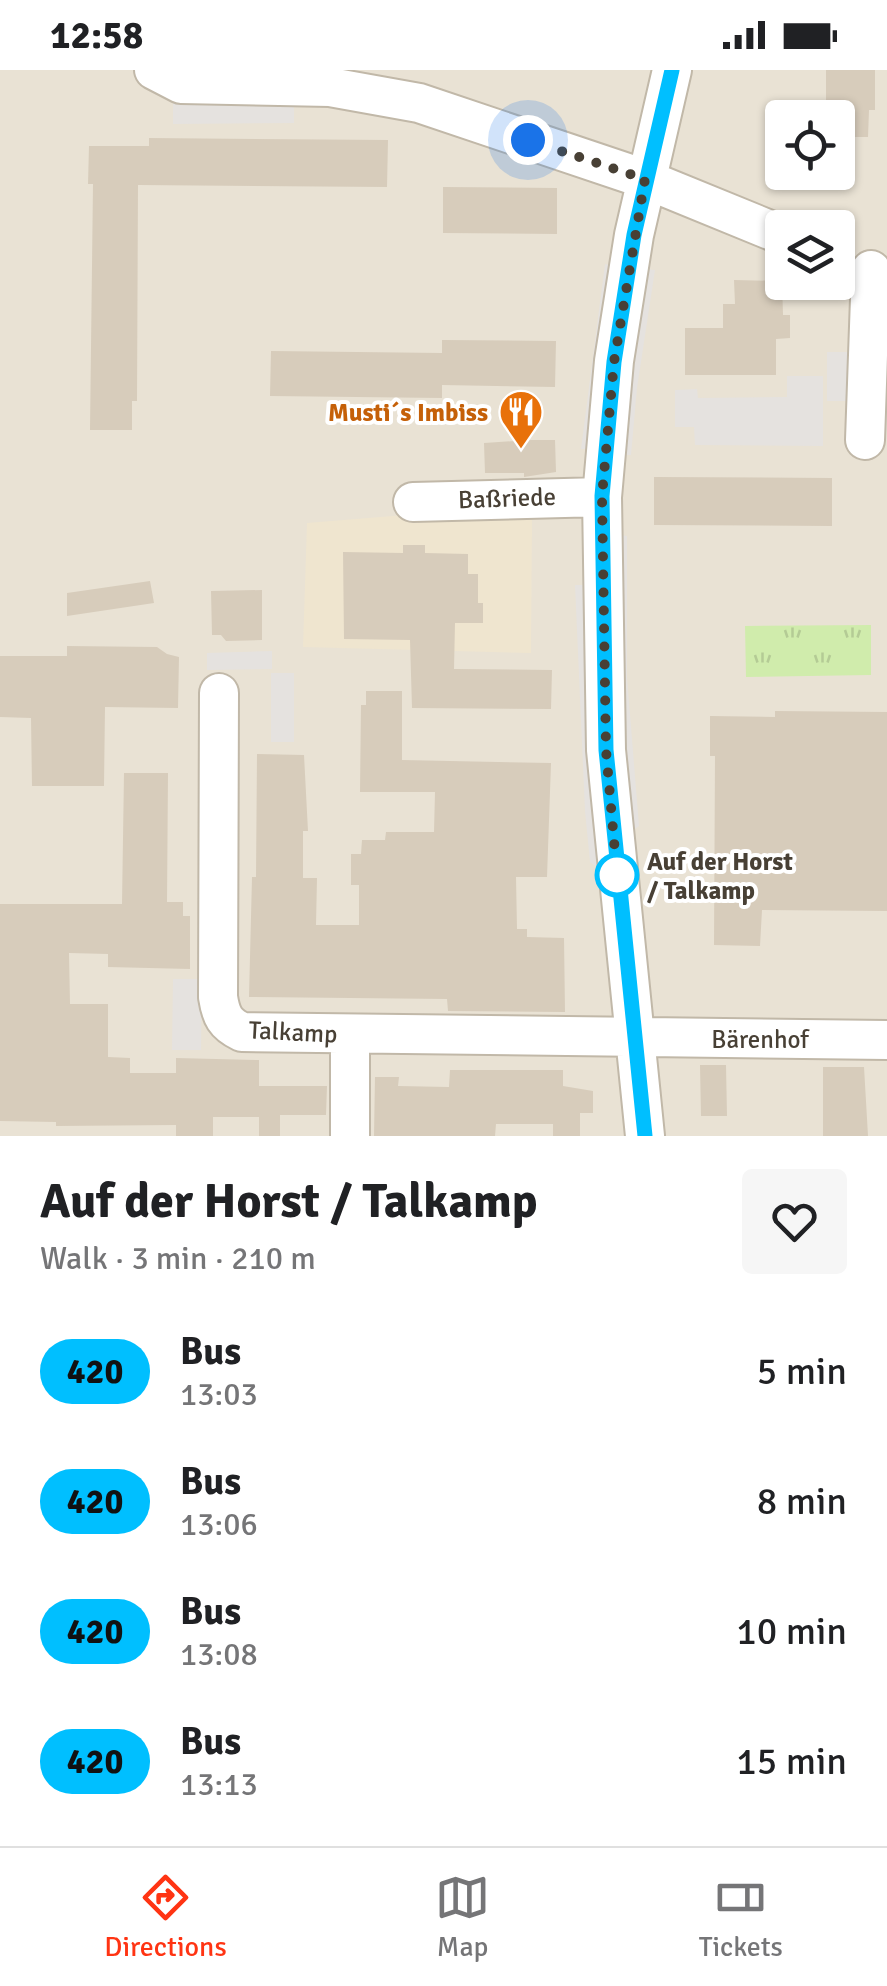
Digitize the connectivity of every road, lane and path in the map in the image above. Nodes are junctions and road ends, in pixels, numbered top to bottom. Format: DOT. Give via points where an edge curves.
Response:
graph roads {
  1 [pos="154,70"];
  2 [pos="672,70"];
  3 [pos="645,179"];
  4 [pos="765,228"];
  5 [pos="865,266"];
  6 [pos="865,440"];
  7 [pos="602,496"];
  8 [pos="413,502"];
  9 [pos="220,692"];
  10 [pos="350,1035"];
  11 [pos="634,1038"];
  12 [pos="887,1040"];
  13 [pos="350,1136"];
  14 [pos="645,1136"];
  1 -- 3 [label="street" via="181,84 330,87 418,104"];
  2 -- 3 [label="street"];
  3 -- 4 [label="street"];
  3 -- 7 [label="street" via="614,362"];
  5 -- 6 [label="street"];
  7 -- 8 [label="street, Baßriede"];
  7 -- 11 [label="street" via="606,750"];
  9 -- 10 [label="street, Talkamp" via="221,1014 242,1032"];
  10 -- 11 [label="street, Talkamp"];
  10 -- 13 [label="street"];
  11 -- 12 [label="street, Bärenhof"];
  11 -- 14 [label="street"];
}
